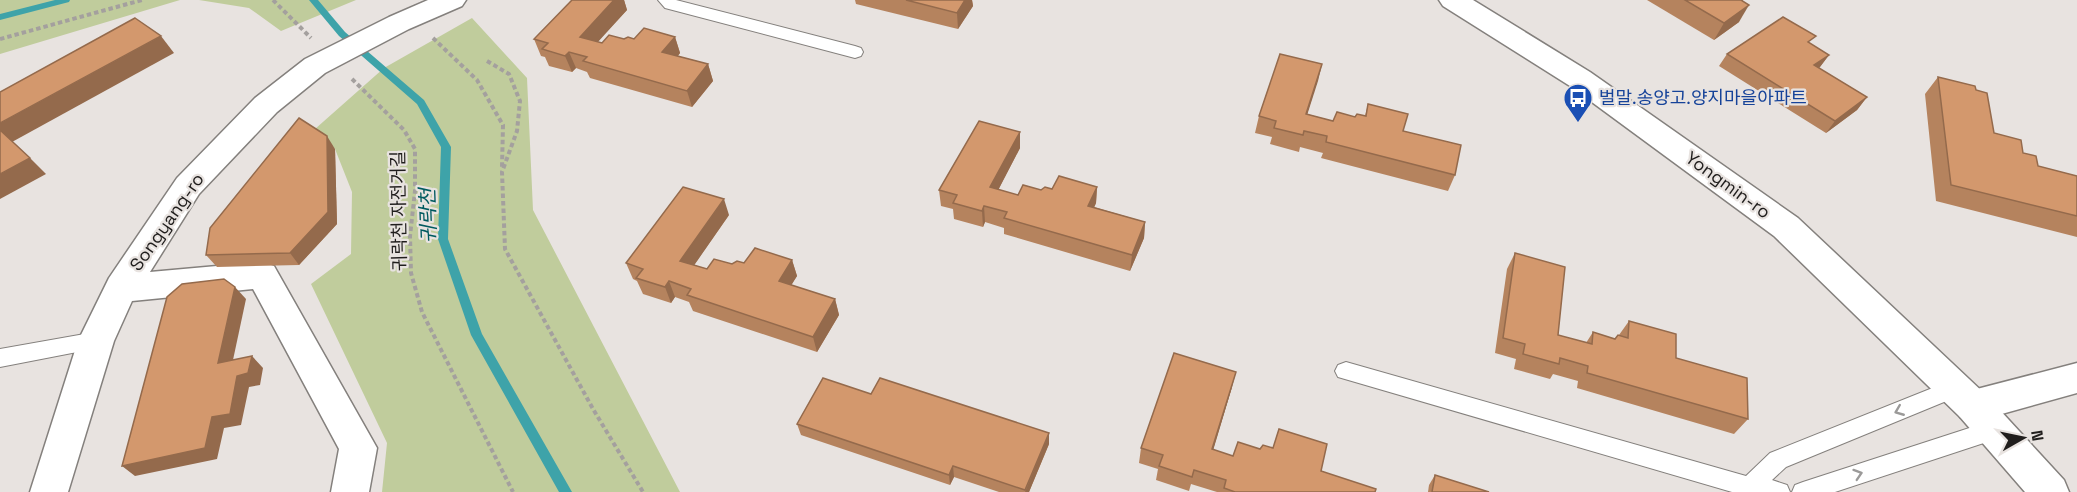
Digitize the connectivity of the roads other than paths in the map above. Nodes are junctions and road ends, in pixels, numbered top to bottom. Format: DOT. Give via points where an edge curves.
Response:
graph roads {
  1 [pos="452,0"];
  2 [pos="666,0"];
  3 [pos="1454,0"];
  4 [pos="855,52"];
  5 [pos="121,288"];
  6 [pos="96,341"];
  7 [pos="0,358"];
  8 [pos="1346,371"];
  9 [pos="2077,378"];
  10 [pos="1973,409"];
  11 [pos="1750,487"];
  12 [pos="49,492"];
  13 [pos="350,492"];
  14 [pos="1779,492"];
  15 [pos="1803,492"];
  16 [pos="2050,492"];
  1 -- 5 [label="street, Songyang-ro" via="315,66 266,105 188,186"];
  2 -- 4 [label="lane"];
  3 -- 10 [label="street, Yongmin-ro" via="1580,79 1786,227"];
  5 -- 6 [label="street, Songyang-ro"];
  5 -- 13 [label="street" via="262,275 357,448"];
  6 -- 7 [label="lane"];
  6 -- 12 [label="street, Songyang-ro"];
  8 -- 11 [label="lane"];
  9 -- 10 [label="street"];
  10 -- 11 [label="lane, one-way" via="1778,460"];
  15 -- 10 [label="lane, one-way"];
  10 -- 16 [label="street, Yongmin-ro"];
  11 -- 14 [label="lane"];
}
